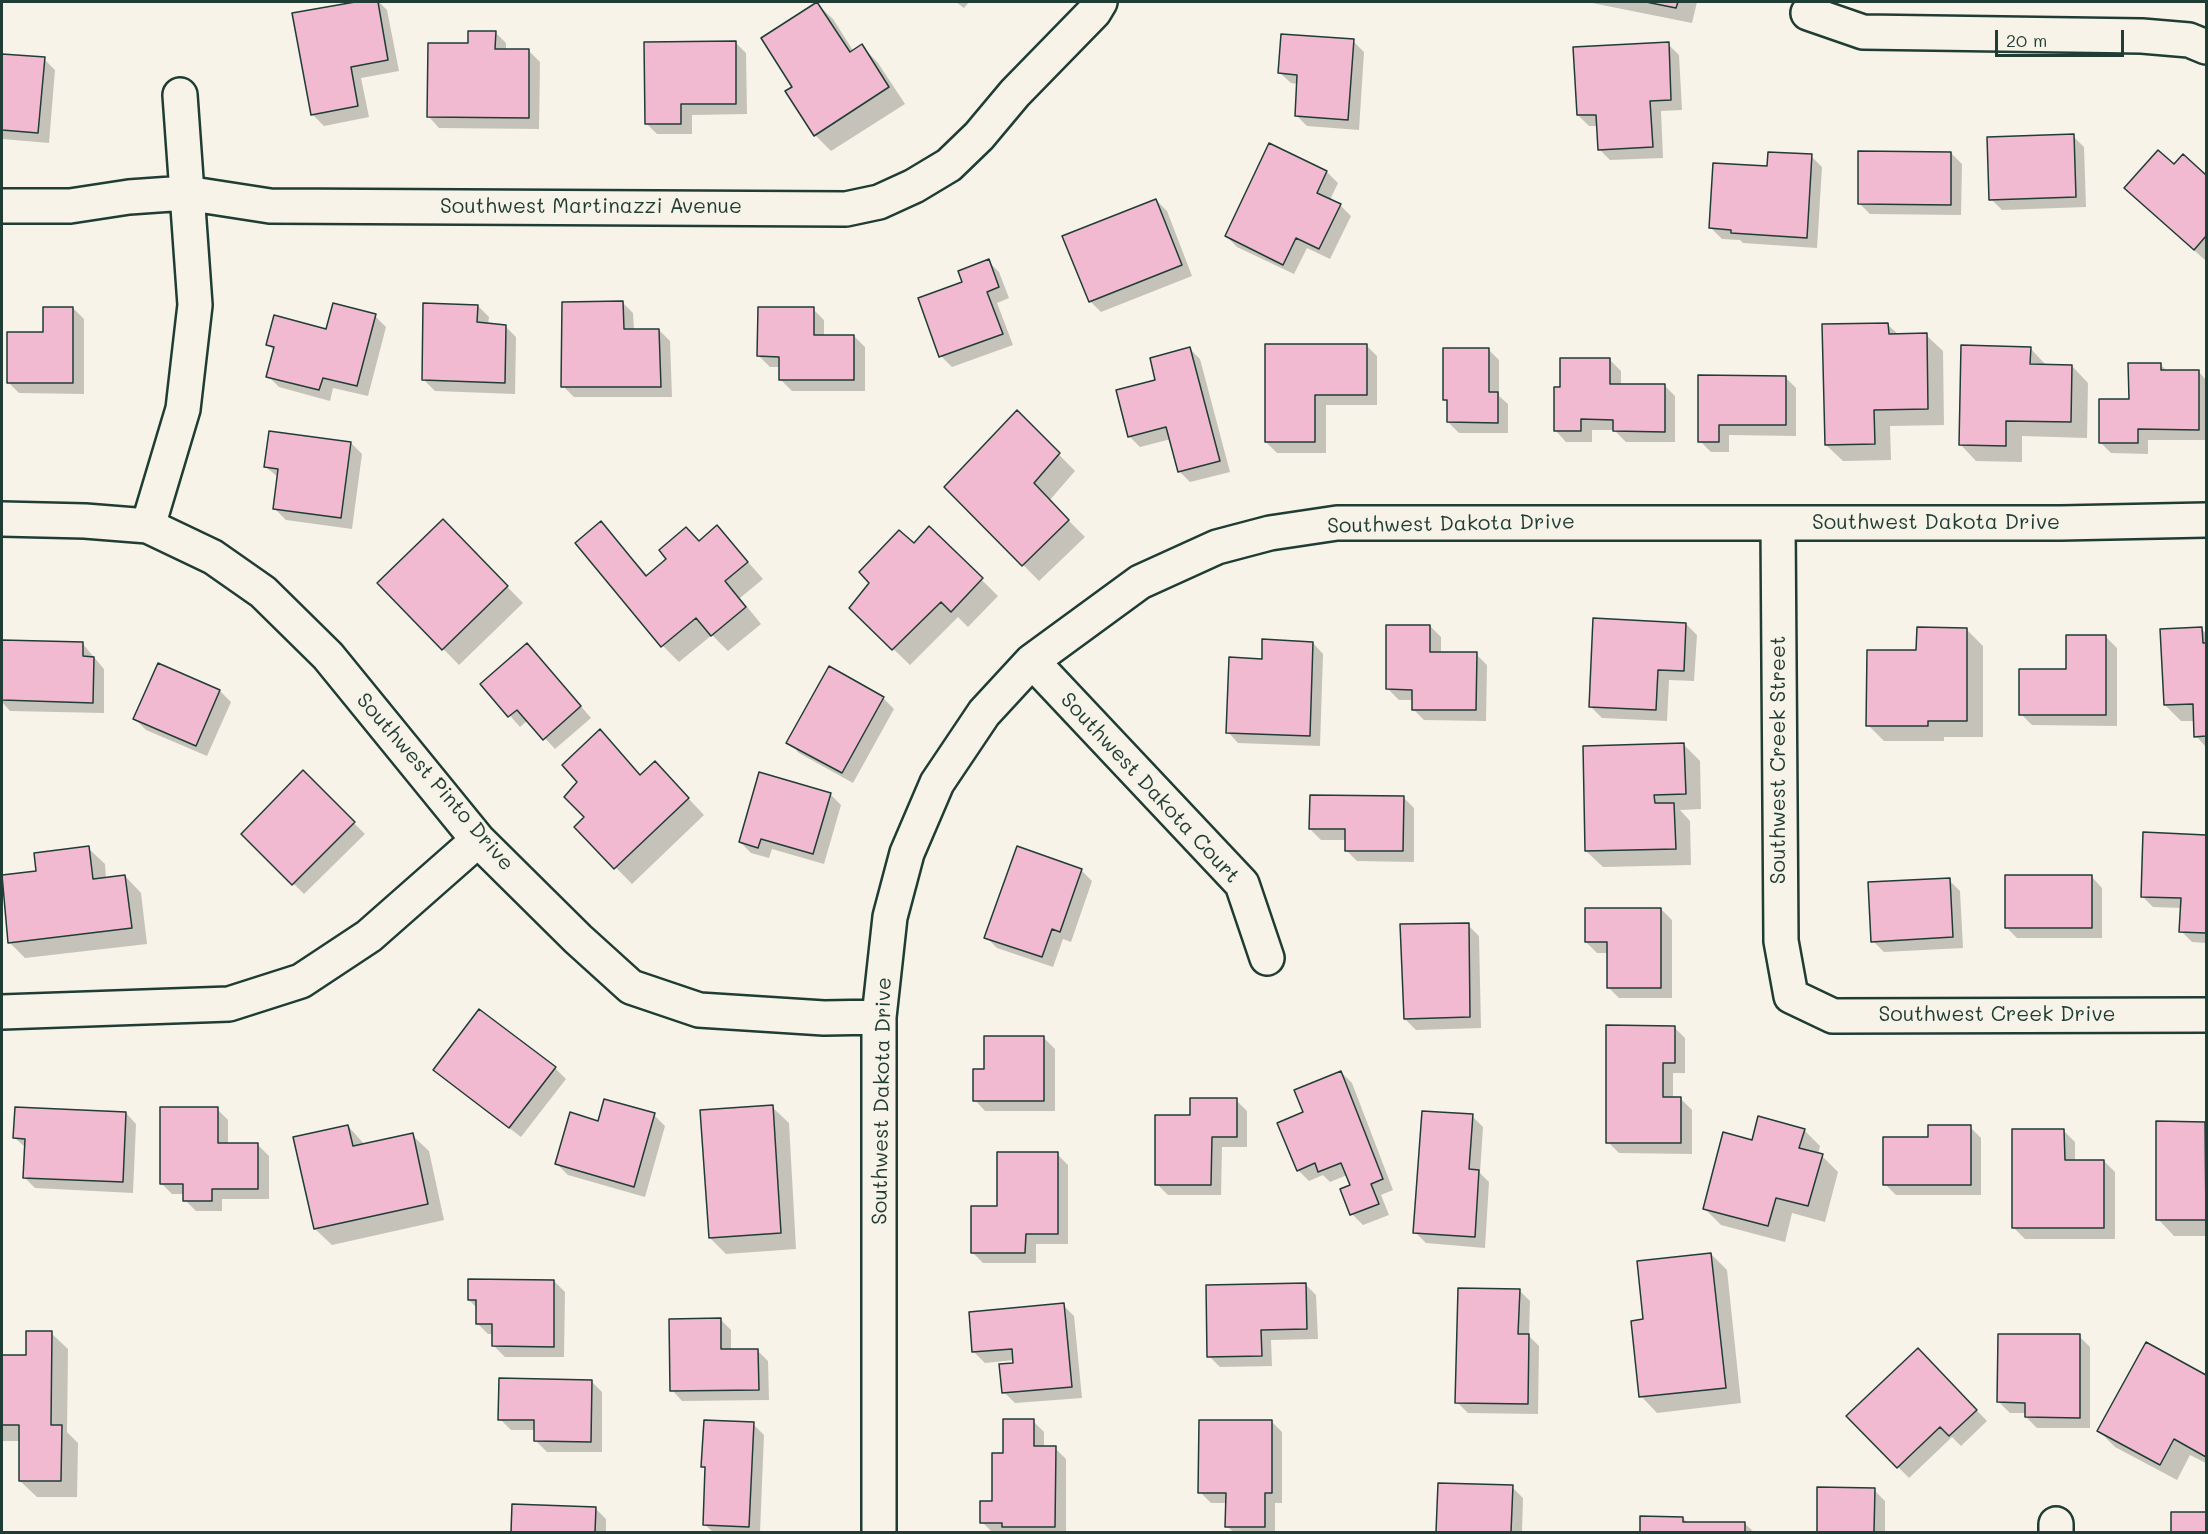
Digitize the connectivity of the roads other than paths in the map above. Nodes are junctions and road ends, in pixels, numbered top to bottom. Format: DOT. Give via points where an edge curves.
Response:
graph roads {
  1 [pos="1100,2"];
  2 [pos="1808,13"];
  3 [pos="2206,47"];
  4 [pos="180,95"];
  5 [pos="186,193"];
  6 [pos="2,206"];
  7 [pos="2,519"];
  8 [pos="2206,520"];
  9 [pos="1778,524"];
  10 [pos="148,526"];
  11 [pos="1032,661"];
  12 [pos="478,840"];
  13 [pos="1268,958"];
  14 [pos="1791,996"];
  15 [pos="2,1012"];
  16 [pos="2206,1015"];
  17 [pos="879,1017"];
  18 [pos="879,1533"];
  1 -- 5 [label="street, Southwest Martinazzi Avenue" via="980,136 949,165 879,202 846,209 270,206"];
  2 -- 3 [label="street" via="1863,32 2142,36 2189,40"];
  4 -- 5 [label="street"];
  5 -- 6 [label="street, Southwest Martinazzi Avenue" via="70,206"];
  5 -- 10 [label="street" via="195,305 183,409"];
  7 -- 10 [label="street, Southwest Pinto Drive"];
  8 -- 9 [label="street, Southwest Dakota Drive"];
  9 -- 11 [label="street, Southwest Dakota Drive" via="1338,523 1270,532 1217,547 1140,582"];
  9 -- 14 [label="street, Southwest Creek Street" via="1780,941"];
  10 -- 12 [label="street, Southwest Pinto Drive" via="213,557 263,592 328,656"];
  11 -- 13 [label="street, Southwest Dakota Court" via="1242,884"];
  11 -- 17 [label="street, Southwest Dakota Drive" via="984,713 937,783 911,843 890,917"];
  12 -- 15 [label="street" via="369,936 301,981 229,1004"];
  12 -- 17 [label="street, Southwest Pinto Drive" via="631,987 699,1010 824,1018"];
  14 -- 16 [label="street, Southwest Creek Drive" via="1833,1016"];
  17 -- 18 [label="street, Southwest Dakota Drive"];
}
